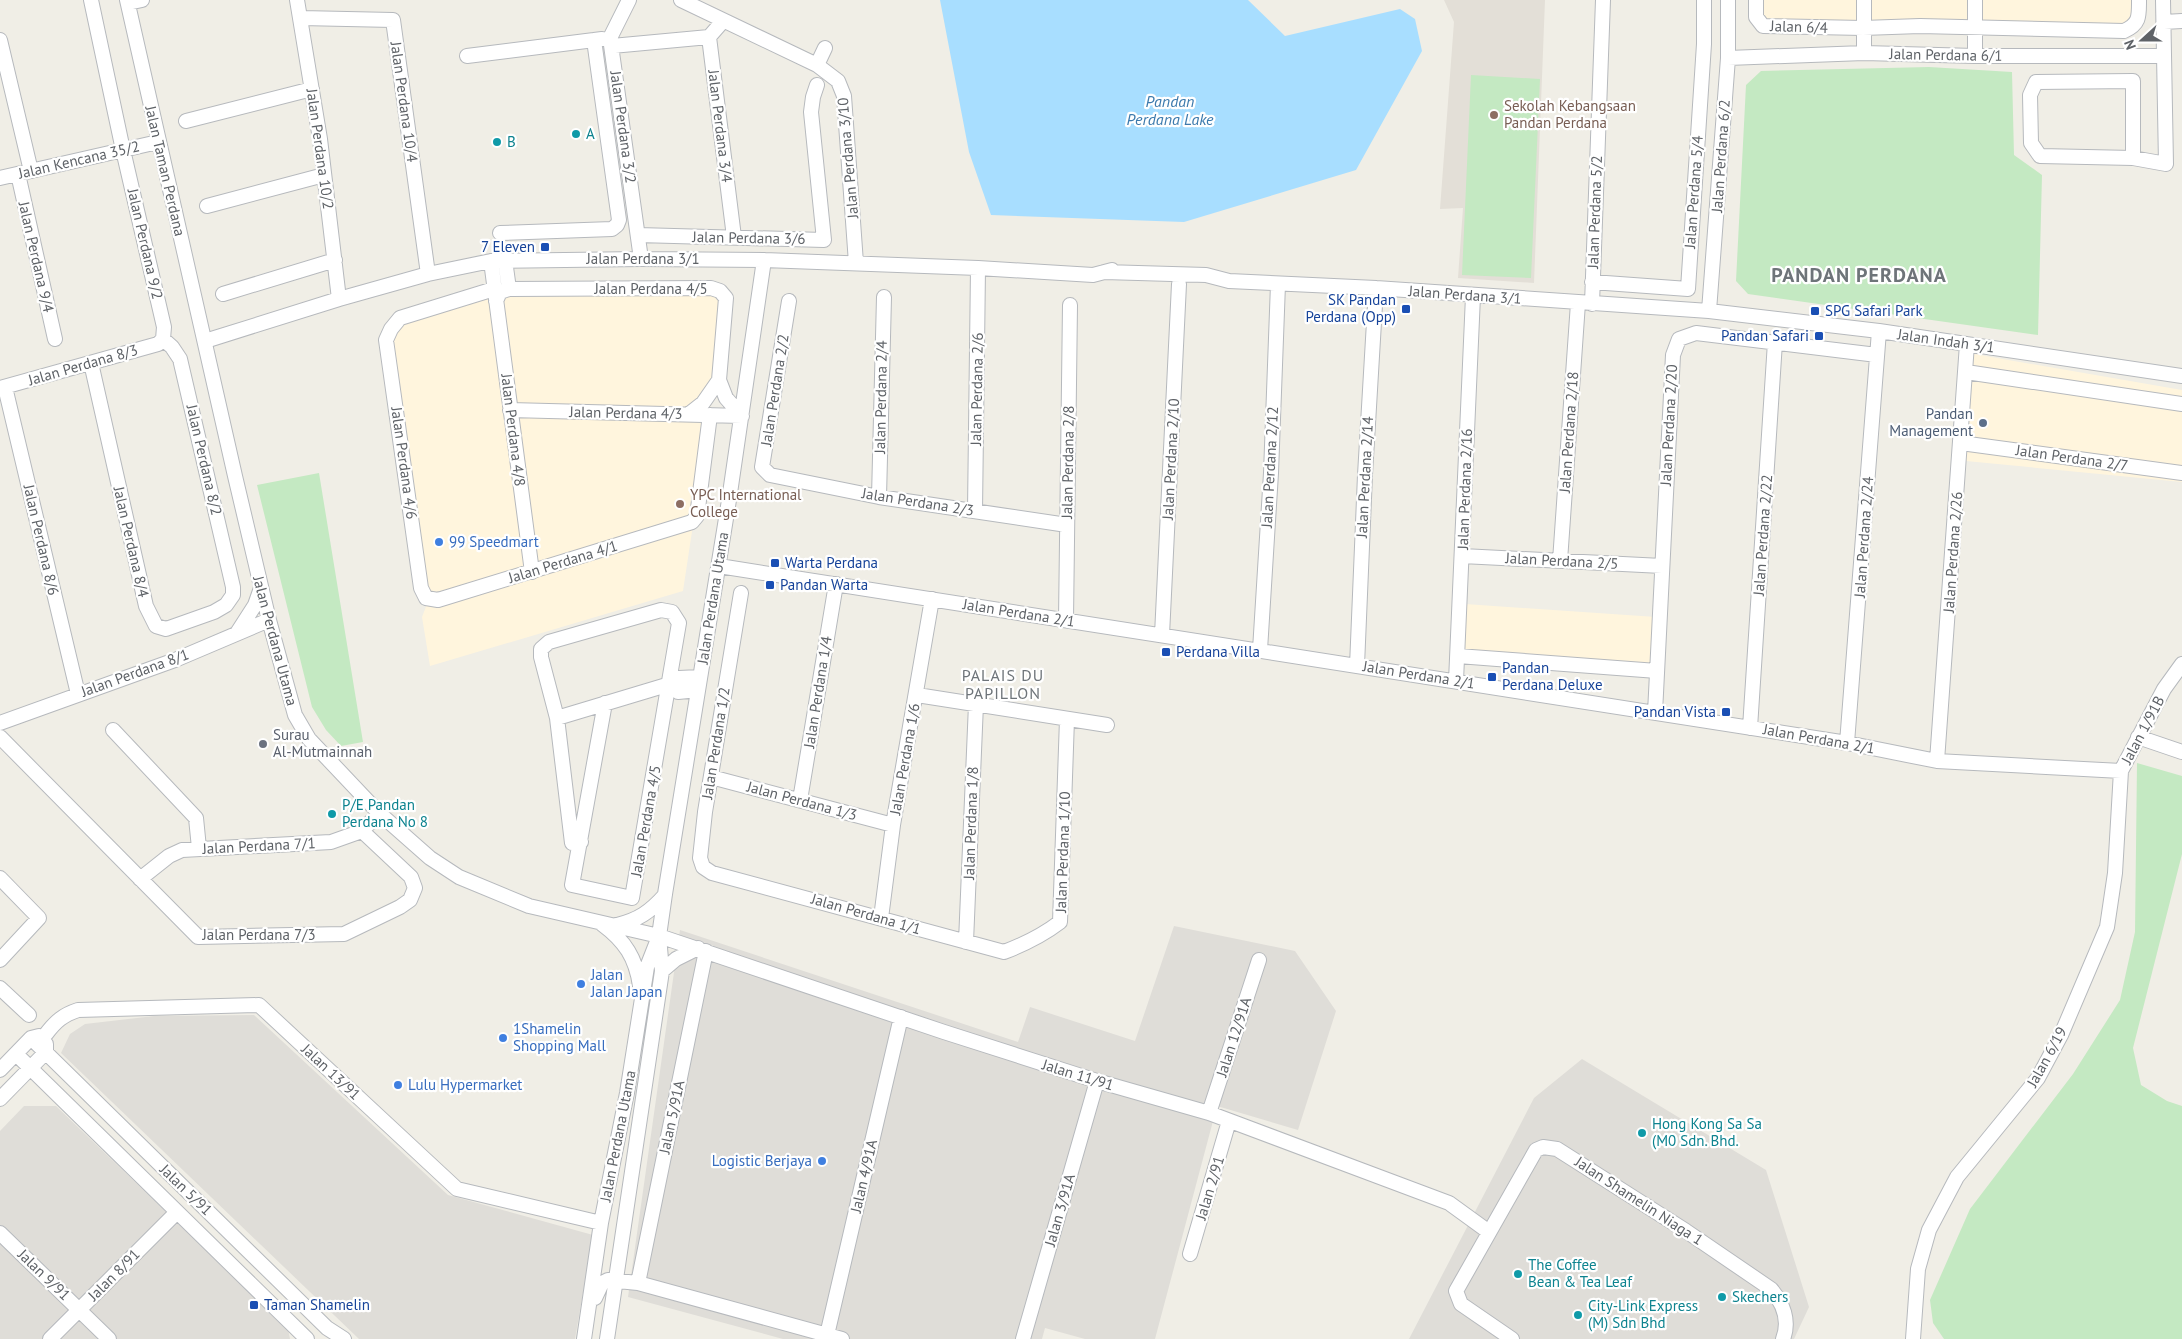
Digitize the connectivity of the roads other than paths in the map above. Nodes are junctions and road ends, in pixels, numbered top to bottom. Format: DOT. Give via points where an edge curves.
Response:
graph roads {
  1 [pos="91,0"];
  2 [pos="142,0"];
  3 [pos="298,0"];
  4 [pos="629,0"];
  5 [pos="681,0"];
  6 [pos="1603,0"];
  7 [pos="1704,0"];
  8 [pos="1728,0"];
  9 [pos="1756,0"];
  10 [pos="1864,0"];
  11 [pos="1975,0"];
  12 [pos="2139,0"];
  13 [pos="2163,0"];
  14 [pos="127,2"];
  15 [pos="301,18"];
  16 [pos="723,21"];
  17 [pos="2182,21"];
  18 [pos="2164,22"];
  19 [pos="1976,27"];
  20 [pos="1863,28"];
  21 [pos="1728,36"];
  22 [pos="709,37"];
  23 [pos="0,40"];
  24 [pos="594,40"];
  25 [pos="611,42"];
  26 [pos="825,48"];
  27 [pos="1864,53"];
  28 [pos="467,56"];
  29 [pos="1975,56"];
  30 [pos="2164,56"];
  31 [pos="1728,58"];
  32 [pos="1754,58"];
  33 [pos="817,65"];
  34 [pos="5,84"];
  35 [pos="817,85"];
  36 [pos="1726,86"];
  37 [pos="312,89"];
  38 [pos="186,120"];
  39 [pos="158,142"];
  40 [pos="123,150"];
  41 [pos="2134,158"];
  42 [pos="24,173"];
  43 [pos="324,175"];
  44 [pos="0,178"];
  45 [pos="207,206"];
  46 [pos="500,233"];
  47 [pos="638,236"];
  48 [pos="734,237"];
  49 [pos="641,258"];
  50 [pos="335,260"];
  51 [pos="505,260"];
  52 [pos="764,260"];
  53 [pos="491,261"];
  54 [pos="856,263"];
  55 [pos="978,268"];
  56 [pos="428,274"];
  57 [pos="1098,274"];
  58 [pos="1221,280"];
  59 [pos="1592,282"];
  60 [pos="1179,284"];
  61 [pos="1278,284"];
  62 [pos="1376,288"];
  63 [pos="500,293"];
  64 [pos="223,294"];
  65 [pos="1473,296"];
  66 [pos="884,297"];
  67 [pos="339,299"];
  68 [pos="788,301"];
  69 [pos="1585,303"];
  70 [pos="1070,305"];
  71 [pos="1709,311"];
  72 [pos="391,328"];
  73 [pos="1879,331"];
  74 [pos="55,339"];
  75 [pos="163,339"];
  76 [pos="205,341"];
  77 [pos="1775,342"];
  78 [pos="1967,344"];
  79 [pos="1877,355"];
  80 [pos="91,363"];
  81 [pos="1966,372"];
  82 [pos="2182,376"];
  83 [pos="718,380"];
  84 [pos="2,388"];
  85 [pos="2182,404"];
  86 [pos="510,410"];
  87 [pos="689,414"];
  88 [pos="710,415"];
  89 [pos="742,416"];
  90 [pos="1962,443"];
  91 [pos="2182,473"];
  92 [pos="770,476"];
  93 [pos="879,497"];
  94 [pos="976,511"];
  95 [pos="1067,524"];
  96 [pos="1462,556"];
  97 [pos="1560,561"];
  98 [pos="718,566"];
  99 [pos="1662,566"];
  100 [pos="532,572"];
  101 [pos="836,584"];
  102 [pos="233,587"];
  103 [pos="261,588"];
  104 [pos="741,593"];
  105 [pos="426,598"];
  106 [pos="932,599"];
  107 [pos="269,620"];
  108 [pos="1066,620"];
  109 [pos="236,634"];
  110 [pos="1162,635"];
  111 [pos="1260,650"];
  112 [pos="1458,656"];
  113 [pos="2182,664"];
  114 [pos="1357,666"];
  115 [pos="1657,671"];
  116 [pos="1456,681"];
  117 [pos="699,683"];
  118 [pos="670,684"];
  119 [pos="78,694"];
  120 [pos="917,695"];
  121 [pos="604,703"];
  122 [pos="976,704"];
  123 [pos="1655,713"];
  124 [pos="557,718"];
  125 [pos="1067,719"];
  126 [pos="0,723"];
  127 [pos="1107,725"];
  128 [pos="1750,728"];
  129 [pos="113,730"];
  130 [pos="0,737"];
  131 [pos="2138,737"];
  132 [pos="1847,743"];
  133 [pos="2182,752"];
  134 [pos="1938,761"];
  135 [pos="2121,772"];
  136 [pos="711,777"];
  137 [pos="800,800"];
  138 [pos="379,813"];
  139 [pos="893,825"];
  140 [pos="362,831"];
  141 [pos="581,842"];
  142 [pos="198,848"];
  143 [pos="727,876"];
  144 [pos="0,878"];
  145 [pos="140,879"];
  146 [pos="665,894"];
  147 [pos="881,918"];
  148 [pos="601,923"];
  149 [pos="616,925"];
  150 [pos="659,936"];
  151 [pos="966,942"];
  152 [pos="702,950"];
  153 [pos="1004,952"];
  154 [pos="0,960"];
  155 [pos="1259,960"];
  156 [pos="662,970"];
  157 [pos="1,991"];
  158 [pos="642,997"];
  159 [pos="29,1015"];
  160 [pos="901,1017"];
  161 [pos="46,1034"];
  162 [pos="31,1038"];
  163 [pos="46,1052"];
  164 [pos="16,1054"];
  165 [pos="30,1068"];
  166 [pos="0,1070"];
  167 [pos="1097,1081"];
  168 [pos="0,1100"];
  169 [pos="1208,1113"];
  170 [pos="1229,1121"];
  171 [pos="177,1212"];
  172 [pos="602,1223"];
  173 [pos="1488,1232"];
  174 [pos="0,1233"];
  175 [pos="1190,1254"];
  176 [pos="617,1280"];
  177 [pos="638,1283"];
  178 [pos="79,1310"];
  179 [pos="589,1310"];
  180 [pos="292,1324"];
  181 [pos="323,1334"];
  182 [pos="828,1335"];
  183 [pos="50,1339"];
  184 [pos="109,1339"];
  185 [pos="298,1339"];
  186 [pos="307,1339"];
  187 [pos="344,1339"];
  188 [pos="584,1339"];
  189 [pos="607,1339"];
  190 [pos="842,1339"];
  191 [pos="1022,1339"];
  192 [pos="1512,1339"];
  193 [pos="1783,1339"];
  194 [pos="1914,1339"];
  1 -- 40 [label="street, Jalan Perdana 9/2"];
  2 -- 14 [label="street"];
  3 -- 15 [label="street, Jalan Perdana 10/2"];
  4 -- 25 [label="street"];
  5 -- 16 [label="street, Jalan Perdana 3/10"];
  6 -- 59 [label="street, Jalan Perdana 5/2"];
  7 -- 59 [label="street, Jalan Perdana 5/4" via="1688,289"];
  8 -- 21 [label="street, Jalan Perdana 6/2"];
  9 -- 20 [label="street, Jalan 6/4" via="1756,17 1763,26"];
  10 -- 20 [label="street"];
  11 -- 19 [label="street"];
  12 -- 19 [label="street" via="2139,18 2133,27 2124,31"];
  13 -- 18 [label="street"];
  14 -- 39 [label="street, Jalan Taman Perdana"];
  15 -- 37 [label="street, Jalan Perdana 10/2"];
  15 -- 56 [label="street, Jalan Perdana 10/4" via="393,20"];
  16 -- 22 [label="street"];
  16 -- 33 [label="street, Jalan Perdana 3/10"];
  17 -- 18 [label="street"];
  18 -- 30 [label="street"];
  19 -- 20 [label="street"];
  19 -- 29 [label="street"];
  20 -- 27 [label="street"];
  21 -- 31 [label="street, Jalan Perdana 6/2"];
  21 -- 32 [label="street"];
  22 -- 25 [label="street"];
  22 -- 48 [label="street, Jalan Perdana 3/4"];
  23 -- 34 [label="street, Jalan Perdana 9/4"];
  24 -- 25 [label="street"];
  24 -- 28 [label="street"];
  24 -- 46 [label="street" via="619,220 617,225 612,229"];
  25 -- 47 [label="street, Jalan Perdana 3/2"];
  26 -- 33 [label="street"];
  27 -- 29 [label="street, Jalan Perdana 6/1"];
  27 -- 32 [label="street, Jalan Perdana 6/1"];
  29 -- 30 [label="street, Jalan Perdana 6/1"];
  30 -- 41 [label="street" via="2166,164"];
  31 -- 32 [label="street, Jalan Perdana 6/1"];
  31 -- 36 [label="street, Jalan Perdana 6/2"];
  32 -- 36 [label="street" via="1736,72"];
  33 -- 54 [label="street, Jalan Perdana 3/10" via="838,81 844,96"];
  34 -- 42 [label="street, Jalan Perdana 9/4"];
  35 -- 48 [label="street, Jalan Perdana 3/6" via="811,112 824,240"];
  36 -- 71 [label="street, Jalan Perdana 6/2"];
  37 -- 38 [label="street"];
  37 -- 43 [label="street, Jalan Perdana 10/2"];
  39 -- 40 [label="street, Jalan Kencana 35/2"];
  39 -- 76 [label="street, Jalan Taman Perdana"];
  40 -- 42 [label="street, Jalan Kencana 35/2"];
  40 -- 75 [label="street, Jalan Perdana 9/2" via="164,327"];
  41 -- 41 [label="street" via="2040,156 2031,143 2030,95 2036,82 2133,81"];
  42 -- 44 [label="street, Jalan Kencana 35/2"];
  42 -- 74 [label="street, Jalan Perdana 9/4"];
  43 -- 45 [label="street"];
  43 -- 50 [label="street, Jalan Perdana 10/2"];
  47 -- 48 [label="street, Jalan Perdana 3/6"];
  47 -- 49 [label="street, Jalan Perdana 3/2"];
  49 -- 51 [label="street, Jalan Perdana 3/1"];
  49 -- 52 [label="street, Jalan Perdana 3/1"];
  50 -- 64 [label="street"];
  50 -- 67 [label="street, Jalan Perdana 10/2"];
  51 -- 53 [label="street, Jalan Perdana 3/1"];
  51 -- 63 [label="street"];
  52 -- 54 [label="street, Jalan Perdana 3/1"];
  52 -- 89 [label="street, Jalan Perdana Utama"];
  53 -- 56 [label="street, Jalan Perdana 3/1"];
  53 -- 63 [label="street"];
  54 -- 55 [label="street, Jalan Perdana 3/1"];
  55 -- 57 [label="street, Jalan Perdana 3/1"];
  55 -- 94 [label="street, Jalan Perdana 2/6"];
  56 -- 67 [label="street, Jalan Perdana 3/1"];
  57 -- 58 [label="street, Jalan Perdana 3/1" via="1122,267 1195,268"];
  57 -- 60 [label="street, Jalan Perdana 3/1" via="1102,280"];
  58 -- 60 [label="street, Jalan Perdana 3/1" via="1206,284"];
  58 -- 61 [label="street, Jalan Perdana 3/1"];
  59 -- 69 [label="street, Jalan Perdana 5/2"];
  60 -- 110 [label="street, Jalan Perdana 2/10"];
  61 -- 62 [label="street, Jalan Perdana 3/1"];
  61 -- 111 [label="street, Jalan Perdana 2/12"];
  62 -- 65 [label="street, Jalan Perdana 3/1"];
  62 -- 114 [label="street, Jalan Perdana 2/14"];
  63 -- 72 [label="street, Jalan Perdana 4/5" via="400,318"];
  63 -- 83 [label="street, Jalan Perdana 4/5" via="710,288 720,291 726,298"];
  63 -- 86 [label="street, Jalan Perdana 4/8"];
  65 -- 69 [label="street, Jalan Perdana 3/1"];
  65 -- 96 [label="street, Jalan Perdana 2/16"];
  66 -- 93 [label="street, Jalan Perdana 2/4"];
  67 -- 76 [label="street, Jalan Perdana 3/1"];
  68 -- 92 [label="street, Jalan Perdana 2/2" via="762,467"];
  69 -- 71 [label="street, Jalan Perdana 3/1"];
  69 -- 97 [label="street, Jalan Perdana 2/18"];
  70 -- 95 [label="street, Jalan Perdana 2/8"];
  71 -- 73 [label="street, Jalan Indah 3/1"];
  72 -- 105 [label="street, Jalan Perdana 4/6" via="386,340 421,588"];
  73 -- 78 [label="street, Jalan Indah 3/1"];
  73 -- 79 [label="street, Jalan Perdana 2/24"];
  75 -- 80 [label="street, Jalan Perdana 8/3" via="158,344"];
  75 -- 102 [label="street, Jalan Perdana 8/2" via="180,359"];
  76 -- 103 [label="street, Jalan Perdana Utama"];
  77 -- 79 [label="street, Jalan Perdana 2/20"];
  77 -- 99 [label="street, Jalan Perdana 2/20" via="1696,333 1679,339 1673,355"];
  77 -- 128 [label="street, Jalan Perdana 2/22"];
  78 -- 81 [label="street, Jalan Perdana 2/26"];
  78 -- 82 [label="street, Jalan Indah 3/1"];
  79 -- 132 [label="street, Jalan Perdana 2/24"];
  80 -- 84 [label="street, Jalan Perdana 8/3"];
  80 -- 102 [label="street, Jalan Perdana 8/4" via="146,606 156,626 166,629 214,612 226,605 233,595"];
  81 -- 85 [label="street"];
  81 -- 90 [label="street, Jalan Perdana 2/26"];
  83 -- 87 [label="street, Jalan Perdana 4/5" via="703,403"];
  83 -- 89 [label="street" via="726,398"];
  84 -- 119 [label="street, Jalan Perdana 8/6"];
  86 -- 87 [label="street, Jalan Perdana 4/3"];
  86 -- 100 [label="street, Jalan Perdana 4/8"];
  87 -- 88 [label="street, Jalan Perdana 4/3"];
  88 -- 89 [label="street, Jalan Perdana 4/3"];
  88 -- 100 [label="street, Jalan Perdana 4/1" via="697,516 692,522"];
  89 -- 98 [label="street, Jalan Perdana Utama"];
  90 -- 91 [label="street, Jalan Perdana 2/7"];
  90 -- 134 [label="street, Jalan Perdana 2/26"];
  92 -- 93 [label="street, Jalan Perdana 2/3"];
  93 -- 94 [label="street, Jalan Perdana 2/3"];
  94 -- 95 [label="street, Jalan Perdana 2/3"];
  95 -- 108 [label="street, Jalan Perdana 2/8"];
  96 -- 97 [label="street, Jalan Perdana 2/5"];
  96 -- 112 [label="street, Jalan Perdana 2/16"];
  97 -- 99 [label="street, Jalan Perdana 2/5"];
  98 -- 101 [label="street, Jalan Perdana 2/1"];
  98 -- 117 [label="street, Jalan Perdana Utama"];
  99 -- 115 [label="street, Jalan Perdana 2/20"];
  100 -- 105 [label="street, Jalan Perdana 4/1" via="438,600"];
  101 -- 106 [label="street, Jalan Perdana 2/1"];
  101 -- 137 [label="street, Jalan Perdana 1/4"];
  103 -- 107 [label="street, Jalan Perdana Utama"];
  103 -- 109 [label="street" via="251,612"];
  104 -- 136 [label="street, Jalan Perdana 1/2"];
  106 -- 108 [label="street, Jalan Perdana 2/1"];
  106 -- 120 [label="street, Jalan Perdana 1/6"];
  107 -- 109 [label="street, Jalan Perdana 8/1"];
  107 -- 138 [label="street, Jalan Perdana Utama" via="294,713 301,727"];
  108 -- 110 [label="street, Jalan Perdana 2/1"];
  109 -- 119 [label="street, Jalan Perdana 8/1" via="175,660"];
  110 -- 111 [label="street, Jalan Perdana 2/1"];
  111 -- 114 [label="street, Jalan Perdana 2/1"];
  112 -- 115 [label="street, Jalan Perdana 2/1"];
  112 -- 116 [label="street, Jalan Perdana 2/16"];
  113 -- 131 [label="street, Jalan 1/91B" via="2164,689"];
  114 -- 116 [label="street, Jalan Perdana 2/1"];
  115 -- 123 [label="street, Jalan Perdana 2/20"];
  116 -- 123 [label="street, Jalan Perdana 2/1"];
  117 -- 118 [label="street" via="678,678"];
  117 -- 146 [label="street, Jalan Perdana Utama"];
  118 -- 121 [label="street"];
  118 -- 124 [label="street" via="679,623 672,612 661,610 549,642 541,649 541,657"];
  118 -- 141 [label="street, Jalan Perdana 4/5" via="632,898 572,885"];
  119 -- 126 [label="street, Jalan Perdana 8/1"];
  120 -- 122 [label="street"];
  120 -- 139 [label="street, Jalan Perdana 1/6"];
  121 -- 124 [label="street"];
  121 -- 141 [label="street"];
  122 -- 125 [label="street"];
  122 -- 151 [label="street, Jalan Perdana 1/8"];
  123 -- 128 [label="street, Jalan Perdana 2/1"];
  124 -- 141 [label="street" via="572,843"];
  125 -- 127 [label="street"];
  125 -- 153 [label="street, Jalan Perdana 1/10" via="1060,922 1034,940"];
  128 -- 132 [label="street, Jalan Perdana 2/1"];
  129 -- 142 [label="street" via="196,818"];
  130 -- 145 [label="street, Jalan Perdana 7/3"];
  131 -- 133 [label="street"];
  131 -- 135 [label="street, Jalan 1/91B"];
  132 -- 134 [label="street, Jalan Perdana 2/1"];
  134 -- 135 [label="street, Jalan Perdana 2/1"];
  135 -- 194 [label="street, Jalan 6/19" via="2116,873 2107,928 2061,1035 2038,1078 1957,1177 1929,1230 1918,1269"];
  136 -- 137 [label="street, Jalan Perdana 1/3"];
  136 -- 143 [label="street, Jalan Perdana 1/2" via="700,858 703,867 712,873"];
  137 -- 139 [label="street, Jalan Perdana 1/3"];
  138 -- 140 [label="street, Jalan Perdana 7/1"];
  138 -- 148 [label="street, Jalan Perdana Utama" via="430,858 459,877 529,906"];
  139 -- 147 [label="street, Jalan Perdana 1/6"];
  140 -- 142 [label="street, Jalan Perdana 7/1" via="331,842"];
  140 -- 145 [label="street, Jalan Perdana 7/3" via="411,877 415,888 410,900 400,907 344,934 198,937"];
  142 -- 145 [label="street, Jalan Perdana 7/1" via="169,856"];
  143 -- 147 [label="street, Jalan Perdana 1/1"];
  144 -- 154 [label="street" via="39,918"];
  146 -- 149 [label="street" via="642,917"];
  146 -- 150 [label="street, Jalan Perdana Utama"];
  147 -- 151 [label="street, Jalan Perdana 1/1"];
  148 -- 149 [label="street, Jalan Perdana Utama"];
  148 -- 158 [label="street" via="630,950"];
  149 -- 150 [label="street, Jalan Perdana Utama"];
  150 -- 152 [label="street, Jalan 11/91"];
  150 -- 156 [label="street, Jalan Perdana Utama"];
  150 -- 158 [label="street, Jalan Perdana Utama" via="647,967"];
  151 -- 153 [label="street, Jalan Perdana 1/1"];
  152 -- 156 [label="street" via="676,959"];
  152 -- 160 [label="street, Jalan 11/91"];
  152 -- 177 [label="street, Jalan 5/91A"];
  155 -- 169 [label="street, Jalan 12/91A"];
  156 -- 176 [label="street, Jalan Perdana Utama"];
  157 -- 159 [label="street"];
  158 -- 172 [label="street, Jalan Perdana Utama"];
  160 -- 167 [label="street, Jalan 11/91"];
  160 -- 182 [label="street, Jalan 4/91A"];
  161 -- 162 [label="street"];
  161 -- 163 [label="street"];
  161 -- 172 [label="street, Jalan 13/91" via="56,1021 78,1010 259,1005 457,1189"];
  162 -- 163 [label="street, Jalan 5/91"];
  162 -- 164 [label="street"];
  163 -- 165 [label="street"];
  163 -- 181 [label="street, Jalan 5/91"];
  164 -- 165 [label="street, Jalan 5/91"];
  164 -- 166 [label="street"];
  165 -- 168 [label="street"];
  165 -- 171 [label="street, Jalan 5/91"];
  167 -- 169 [label="street, Jalan 11/91"];
  167 -- 191 [label="street, Jalan 3/91A"];
  169 -- 170 [label="street, Jalan 11/91"];
  170 -- 173 [label="street, Jalan 11/91" via="1449,1203"];
  170 -- 175 [label="street, Jalan 2/91"];
  171 -- 178 [label="street, Jalan 8/91"];
  171 -- 180 [label="street, Jalan 5/91"];
  172 -- 179 [label="street, Jalan Perdana Utama"];
  173 -- 192 [label="street" via="1456,1291 1461,1304"];
  173 -- 193 [label="street, Jalan Shamelin Niaga 1" via="1536,1150 1557,1149 1771,1289 1780,1300 1785,1318"];
  174 -- 178 [label="street, Jalan 9/91"];
  176 -- 177 [label="street"];
  176 -- 179 [label="street" via="602,1283"];
  176 -- 189 [label="street, Jalan Perdana Utama"];
  177 -- 182 [label="street"];
  178 -- 183 [label="street, Jalan 8/91"];
  178 -- 184 [label="street, Jalan 9/91"];
  179 -- 188 [label="street, Jalan Perdana Utama"];
  180 -- 185 [label="street"];
  180 -- 186 [label="street, Jalan 5/91"];
  181 -- 187 [label="street, Jalan 5/91"];
  182 -- 190 [label="street"];
}
